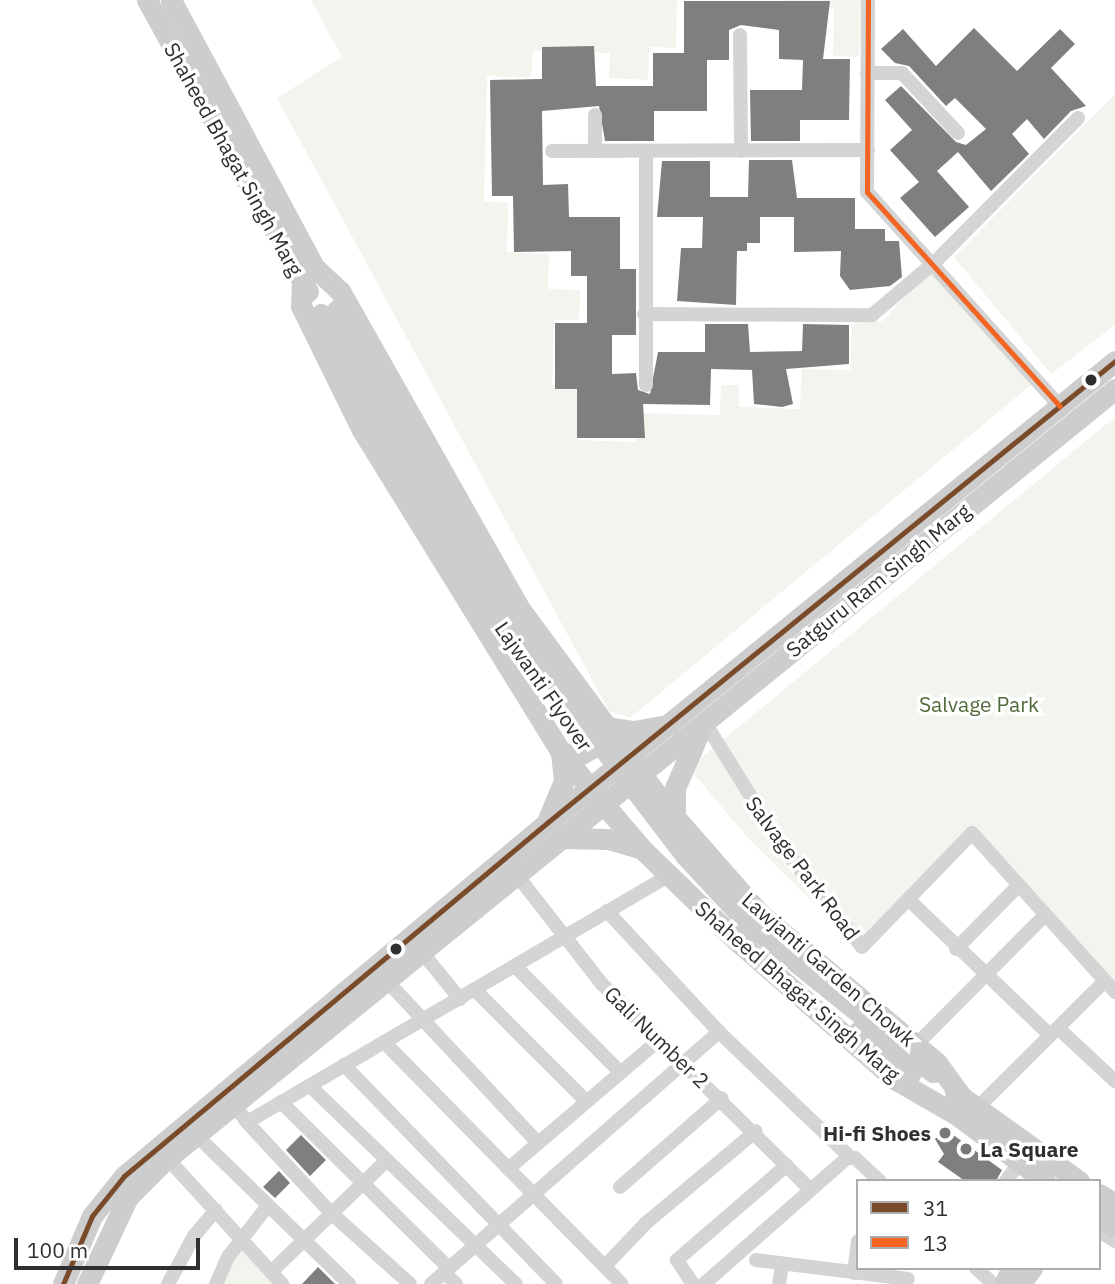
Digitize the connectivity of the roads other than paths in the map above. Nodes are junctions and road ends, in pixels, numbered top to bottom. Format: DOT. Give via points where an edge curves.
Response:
graph roads {
  1 [pos="147,0"];
  2 [pos="171,0"];
  3 [pos="867,0"];
  4 [pos="740,35"];
  5 [pos="867,72"];
  6 [pos="595,115"];
  7 [pos="1078,118"];
  8 [pos="958,133"];
  9 [pos="868,150"];
  10 [pos="552,151"];
  11 [pos="595,151"];
  12 [pos="646,151"];
  13 [pos="741,151"];
  14 [pos="935,262"];
  15 [pos="308,274"];
  16 [pos="329,312"];
  17 [pos="645,314"];
  18 [pos="1115,361"];
  19 [pos="646,385"];
  20 [pos="1115,389"];
  21 [pos="1060,406"];
  22 [pos="704,721"];
  23 [pos="669,725"];
  24 [pos="608,727"];
  25 [pos="560,751"];
  26 [pos="635,764"];
  27 [pos="596,796"];
  28 [pos="675,818"];
  29 [pos="554,830"];
  30 [pos="642,849"];
  31 [pos="516,874"];
  32 [pos="670,875"];
  33 [pos="1018,886"];
  34 [pos="908,899"];
  35 [pos="607,911"];
  36 [pos="759,913"];
  37 [pos="1044,916"];
  38 [pos="565,938"];
  39 [pos="736,940"];
  40 [pos="956,949"];
  41 [pos="421,951"];
  42 [pos="516,967"];
  43 [pos="984,978"];
  44 [pos="386,980"];
  45 [pos="1109,988"];
  46 [pos="475,990"];
  47 [pos="460,999"];
  48 [pos="420,1023"];
  49 [pos="719,1032"];
  50 [pos="1054,1032"];
  51 [pos="659,1040"];
  52 [pos="384,1042"];
  53 [pos="916,1045"];
  54 [pos="344,1065"];
  55 [pos="685,1066"];
  56 [pos="620,1072"];
  57 [pos="1115,1081"];
  58 [pos="310,1086"];
  59 [pos="722,1098"];
  60 [pos="585,1100"];
  61 [pos="281,1102"];
  62 [pos="966,1107"];
  63 [pos="238,1113"];
  64 [pos="756,1131"];
  65 [pos="196,1135"];
  66 [pos="537,1142"];
  67 [pos="850,1157"];
  68 [pos="167,1158"];
  69 [pos="386,1161"];
  70 [pos="1020,1162"];
  71 [pos="787,1165"];
  72 [pos="508,1169"];
  73 [pos="878,1179"];
  74 [pos="1007,1179"];
  75 [pos="1042,1179"];
  76 [pos="1076,1179"];
  77 [pos="363,1183"];
  78 [pos="620,1187"];
  79 [pos="810,1189"];
  80 [pos="530,1195"];
  81 [pos="266,1208"];
  82 [pos="216,1210"];
  83 [pos="331,1213"];
  84 [pos="498,1223"];
  85 [pos="243,1238"];
  86 [pos="302,1241"];
  87 [pos="476,1243"];
  88 [pos="856,1256"];
  89 [pos="756,1260"];
  90 [pos="782,1264"];
  91 [pos="605,1266"];
  92 [pos="446,1270"];
  93 [pos="978,1270"];
  94 [pos="271,1272"];
  95 [pos="854,1272"];
  96 [pos="908,1279"];
  97 [pos="874,1280"];
  98 [pos="64,1284"];
  99 [pos="87,1284"];
  100 [pos="169,1284"];
  101 [pos="216,1284"];
  102 [pos="282,1284"];
  103 [pos="349,1284"];
  104 [pos="410,1284"];
  105 [pos="431,1284"];
  106 [pos="456,1284"];
  107 [pos="516,1284"];
  108 [pos="555,1284"];
  109 [pos="622,1284"];
  110 [pos="693,1284"];
  111 [pos="704,1284"];
  112 [pos="779,1284"];
  113 [pos="993,1284"];
  1 -- 15 [label="main road, Shaheed Bhagat Singh Marg"];
  2 -- 15 [label="main road, Shaheed Bhagat Singh Marg"];
  3 -- 5 [label="street"];
  4 -- 13 [label="street"];
  5 -- 8 [label="street" via="902,73"];
  5 -- 9 [label="street"];
  6 -- 11 [label="street"];
  7 -- 14 [label="street"];
  9 -- 13 [label="street"];
  9 -- 14 [label="street" via="867,192"];
  10 -- 11 [label="street"];
  11 -- 12 [label="street"];
  12 -- 13 [label="street"];
  12 -- 17 [label="street"];
  14 -- 17 [label="street" via="889,304 861,317"];
  14 -- 21 [label="street"];
  15 -- 16 [label="main road, Lajwanti Flyover"];
  15 -- 24 [label="main road, Shaheed Bhagat Singh Marg" via="340,292 520,609"];
  15 -- 25 [label="main road, Shaheed Bhagat Singh Marg" via="301,306 362,430"];
  16 -- 62 [label="main road, Lajwanti Flyover, bridge" via="447,516 575,712 686,856 750,925 933,1072"];
  16 -- 62 [label="main road, Lajwanti Flyover, bridge" via="429,520 562,716 671,859 742,933 911,1074"];
  17 -- 19 [label="street"];
  18 -- 21 [label="main road, Satguru Ram Singh Marg"];
  20 -- 22 [label="main road, Satguru Ram Singh Marg"];
  21 -- 23 [label="main road, Satguru Ram Singh Marg"];
  22 -- 26 [label="main road, Satguru Ram Singh Marg"];
  22 -- 28 [label="main road" via="675,788"];
  22 -- 34 [label="street, Salvage Park Road" via="781,845 862,947"];
  23 -- 24 [label="main road" via="634,731"];
  23 -- 26 [label="main road, Satguru Ram Singh Marg"];
  24 -- 25 [label="main road" via="607,740 576,757"];
  24 -- 26 [label="main road, Shaheed Bhagat Singh Marg"];
  25 -- 27 [label="main road, Shaheed Bhagat Singh Marg"];
  25 -- 29 [label="main road" via="564,781"];
  26 -- 27 [label="main road"];
  26 -- 28 [label="main road, Lawjanti Garden Chowk"];
  27 -- 29 [label="main road"];
  27 -- 30 [label="main road, Shaheed Bhagat Singh Marg"];
  28 -- 36 [label="main road, Lawjanti Garden Chowk"];
  29 -- 30 [label="main road"];
  29 -- 31 [label="main road"];
  29 -- 98 [label="main road" via="124,1176 92,1216"];
  30 -- 32 [label="main road, Shaheed Bhagat Singh Marg"];
  31 -- 38 [label="street, Gali Number 2"];
  31 -- 41 [label="main road"];
  32 -- 35 [label="street"];
  32 -- 39 [label="main road, Shaheed Bhagat Singh Marg"];
  33 -- 34 [label="street, Salvage Park Road" via="972,833"];
  33 -- 37 [label="street, Salvage Park Road"];
  33 -- 40 [label="street"];
  34 -- 40 [label="street"];
  35 -- 38 [label="street"];
  35 -- 49 [label="street"];
  36 -- 39 [label="main road" via="746,914 733,927"];
  36 -- 53 [label="main road, Lawjanti Garden Chowk"];
  37 -- 43 [label="street"];
  37 -- 45 [label="street, Salvage Park Road"];
  38 -- 42 [label="street"];
  38 -- 51 [label="street, Gali Number 2"];
  39 -- 62 [label="main road, Shaheed Bhagat Singh Marg" via="896,1080"];
  40 -- 43 [label="street"];
  41 -- 44 [label="main road"];
  41 -- 47 [label="street"];
  42 -- 46 [label="street"];
  42 -- 56 [label="street"];
  43 -- 50 [label="street"];
  43 -- 53 [label="street"];
  44 -- 48 [label="street"];
  44 -- 63 [label="main road"];
  45 -- 50 [label="street"];
  46 -- 47 [label="street"];
  46 -- 60 [label="street"];
  47 -- 48 [label="street"];
  48 -- 52 [label="street"];
  48 -- 66 [label="street"];
  49 -- 55 [label="street"];
  49 -- 67 [label="street"];
  50 -- 57 [label="street"];
  50 -- 62 [label="street"];
  51 -- 55 [label="street, Gali Number 2"];
  51 -- 56 [label="street"];
  52 -- 54 [label="street"];
  52 -- 72 [label="street"];
  53 -- 62 [label="main road, Lawjanti Garden Chowk" via="937,1063"];
  54 -- 58 [label="street"];
  54 -- 84 [label="street"];
  55 -- 59 [label="street, Gali Number 2"];
  55 -- 80 [label="street"];
  56 -- 60 [label="street"];
  58 -- 61 [label="street"];
  58 -- 69 [label="street"];
  59 -- 64 [label="street, Gali Number 2"];
  59 -- 78 [label="street"];
  60 -- 66 [label="street"];
  61 -- 63 [label="street"];
  61 -- 77 [label="street"];
  62 -- 70 [label="main road, Shaheed Bhagat Singh Marg"];
  62 -- 76 [label="main road, Shaheed Bhagat Singh Marg"];
  63 -- 65 [label="main road"];
  63 -- 83 [label="street"];
  64 -- 71 [label="street, Gali Number 2"];
  64 -- 91 [label="street" via="646,1223"];
  65 -- 68 [label="main road"];
  65 -- 81 [label="street"];
  66 -- 72 [label="street"];
  67 -- 73 [label="street"];
  67 -- 79 [label="street"];
  68 -- 82 [label="street"];
  68 -- 99 [label="main road" via="128,1197"];
  69 -- 77 [label="street"];
  69 -- 87 [label="street"];
  70 -- 74 [label="street"];
  70 -- 75 [label="main road, Shaheed Bhagat Singh Marg"];
  71 -- 79 [label="street, Gali Number 2"];
  71 -- 110 [label="street" via="677,1260 675,1265"];
  72 -- 80 [label="street"];
  77 -- 83 [label="street"];
  77 -- 92 [label="street"];
  79 -- 111 [label="street"];
  80 -- 84 [label="street"];
  80 -- 91 [label="street"];
  81 -- 85 [label="street"];
  81 -- 86 [label="street"];
  82 -- 85 [label="street"];
  82 -- 100 [label="street" via="194,1236"];
  83 -- 86 [label="street"];
  83 -- 104 [label="street"];
  84 -- 87 [label="street"];
  84 -- 108 [label="street"];
  85 -- 94 [label="street"];
  85 -- 101 [label="street"];
  86 -- 94 [label="street"];
  86 -- 103 [label="street"];
  87 -- 92 [label="street"];
  87 -- 107 [label="street"];
  88 -- 95 [label="street"];
  89 -- 90 [label="street"];
  90 -- 95 [label="street"];
  90 -- 112 [label="street"];
  91 -- 109 [label="street"];
  92 -- 105 [label="street"];
  92 -- 106 [label="street"];
  93 -- 113 [label="street"];
  94 -- 102 [label="street"];
  95 -- 97 [label="street"];
  96 -- 97 [label="street"];
}
